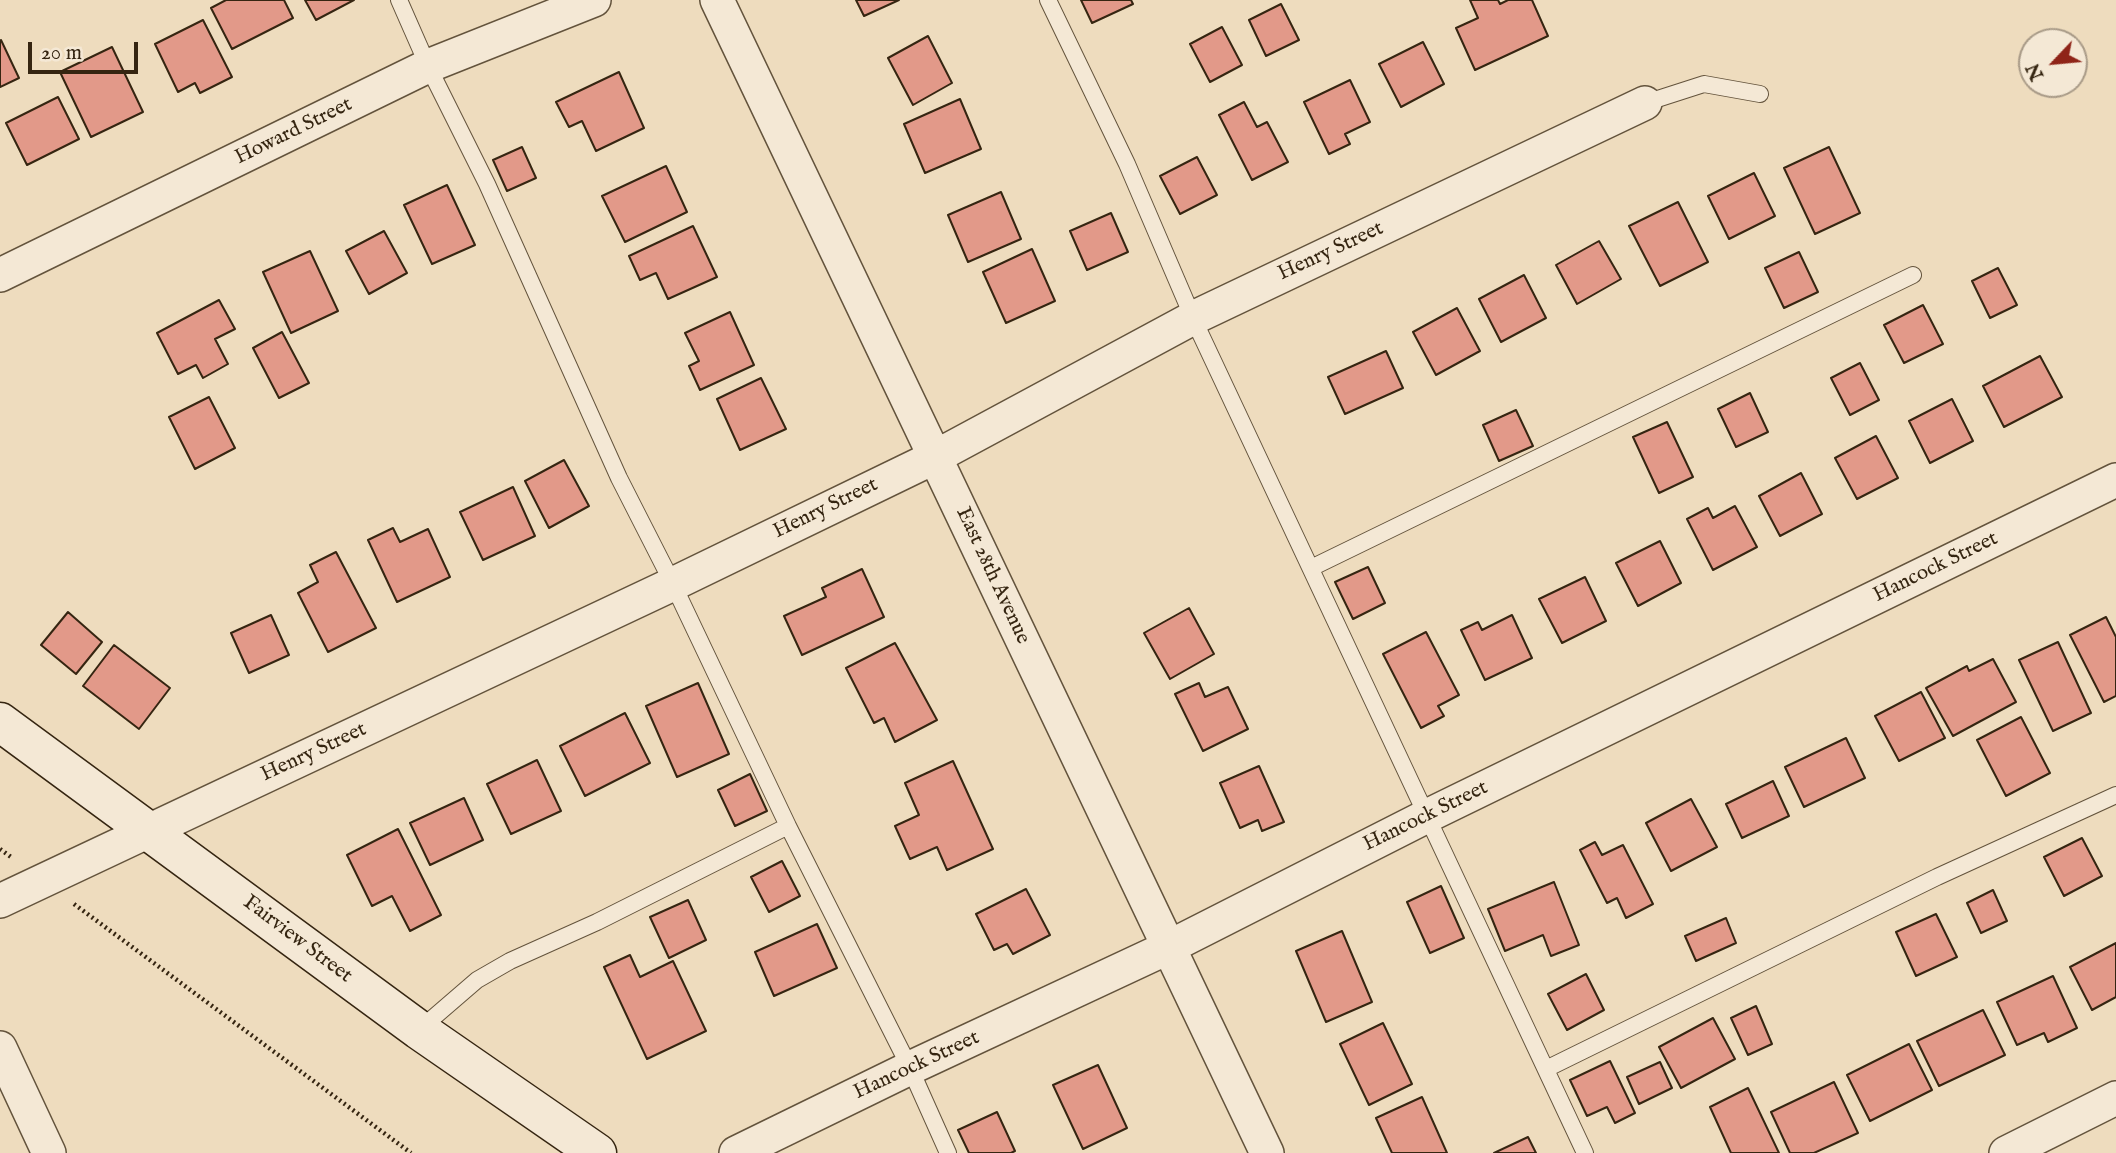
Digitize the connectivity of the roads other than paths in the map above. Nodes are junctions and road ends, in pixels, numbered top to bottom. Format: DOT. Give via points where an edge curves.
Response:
graph roads {
  1 [pos="399,0"];
  2 [pos="594,0"];
  3 [pos="717,0"];
  4 [pos="1048,0"];
  5 [pos="428,66"];
  6 [pos="1760,94"];
  7 [pos="1644,103"];
  8 [pos="0,275"];
  9 [pos="1913,275"];
  10 [pos="1193,318"];
  11 [pos="935,457"];
  12 [pos="2116,480"];
  13 [pos="1311,568"];
  14 [pos="673,583"];
  15 [pos="0,722"];
  16 [pos="2116,795"];
  17 [pos="1427,816"];
  18 [pos="788,826"];
  19 [pos="150,831"];
  20 [pos="0,901"];
  21 [pos="1167,948"];
  22 [pos="419,1030"];
  23 [pos="0,1048"];
  24 [pos="910,1068"];
  25 [pos="1546,1069"];
  26 [pos="2116,1098"];
  27 [pos="49,1153"];
  28 [pos="597,1153"];
  29 [pos="736,1153"];
  30 [pos="948,1153"];
  31 [pos="1266,1153"];
  32 [pos="1585,1153"];
  33 [pos="2007,1153"];
  1 -- 5 [label="lane"];
  2 -- 5 [label="street, Howard Street"];
  3 -- 11 [label="street, East 28th Avenue"];
  4 -- 10 [label="lane" via="1127,164"];
  5 -- 8 [label="street, Howard Street"];
  5 -- 14 [label="lane" via="488,184 620,478"];
  6 -- 7 [label="lane" via="1704,84"];
  7 -- 10 [label="street, Henry Street"];
  9 -- 13 [label="lane"];
  10 -- 11 [label="street, Henry Street"];
  10 -- 13 [label="lane"];
  11 -- 14 [label="street, Henry Street"];
  11 -- 21 [label="street, East 28th Avenue"];
  12 -- 17 [label="street, Hancock Street"];
  13 -- 17 [label="lane"];
  14 -- 18 [label="lane"];
  14 -- 19 [label="street, Henry Street"];
  15 -- 19 [label="street, Fairview Street"];
  16 -- 25 [label="lane" via="1937,877"];
  17 -- 21 [label="street, Hancock Street"];
  17 -- 25 [label="lane"];
  18 -- 22 [label="lane" via="510,961 477,980"];
  18 -- 24 [label="lane"];
  19 -- 20 [label="street, Henry Street"];
  19 -- 22 [label="street, Fairview Street"];
  21 -- 24 [label="street, Hancock Street"];
  21 -- 31 [label="street, East 28th Avenue"];
  22 -- 28 [label="street, Fairview Street"];
  23 -- 27 [label="street"];
  24 -- 29 [label="street, Hancock Street"];
  24 -- 30 [label="lane"];
  25 -- 32 [label="lane"];
  26 -- 33 [label="street"];
}
